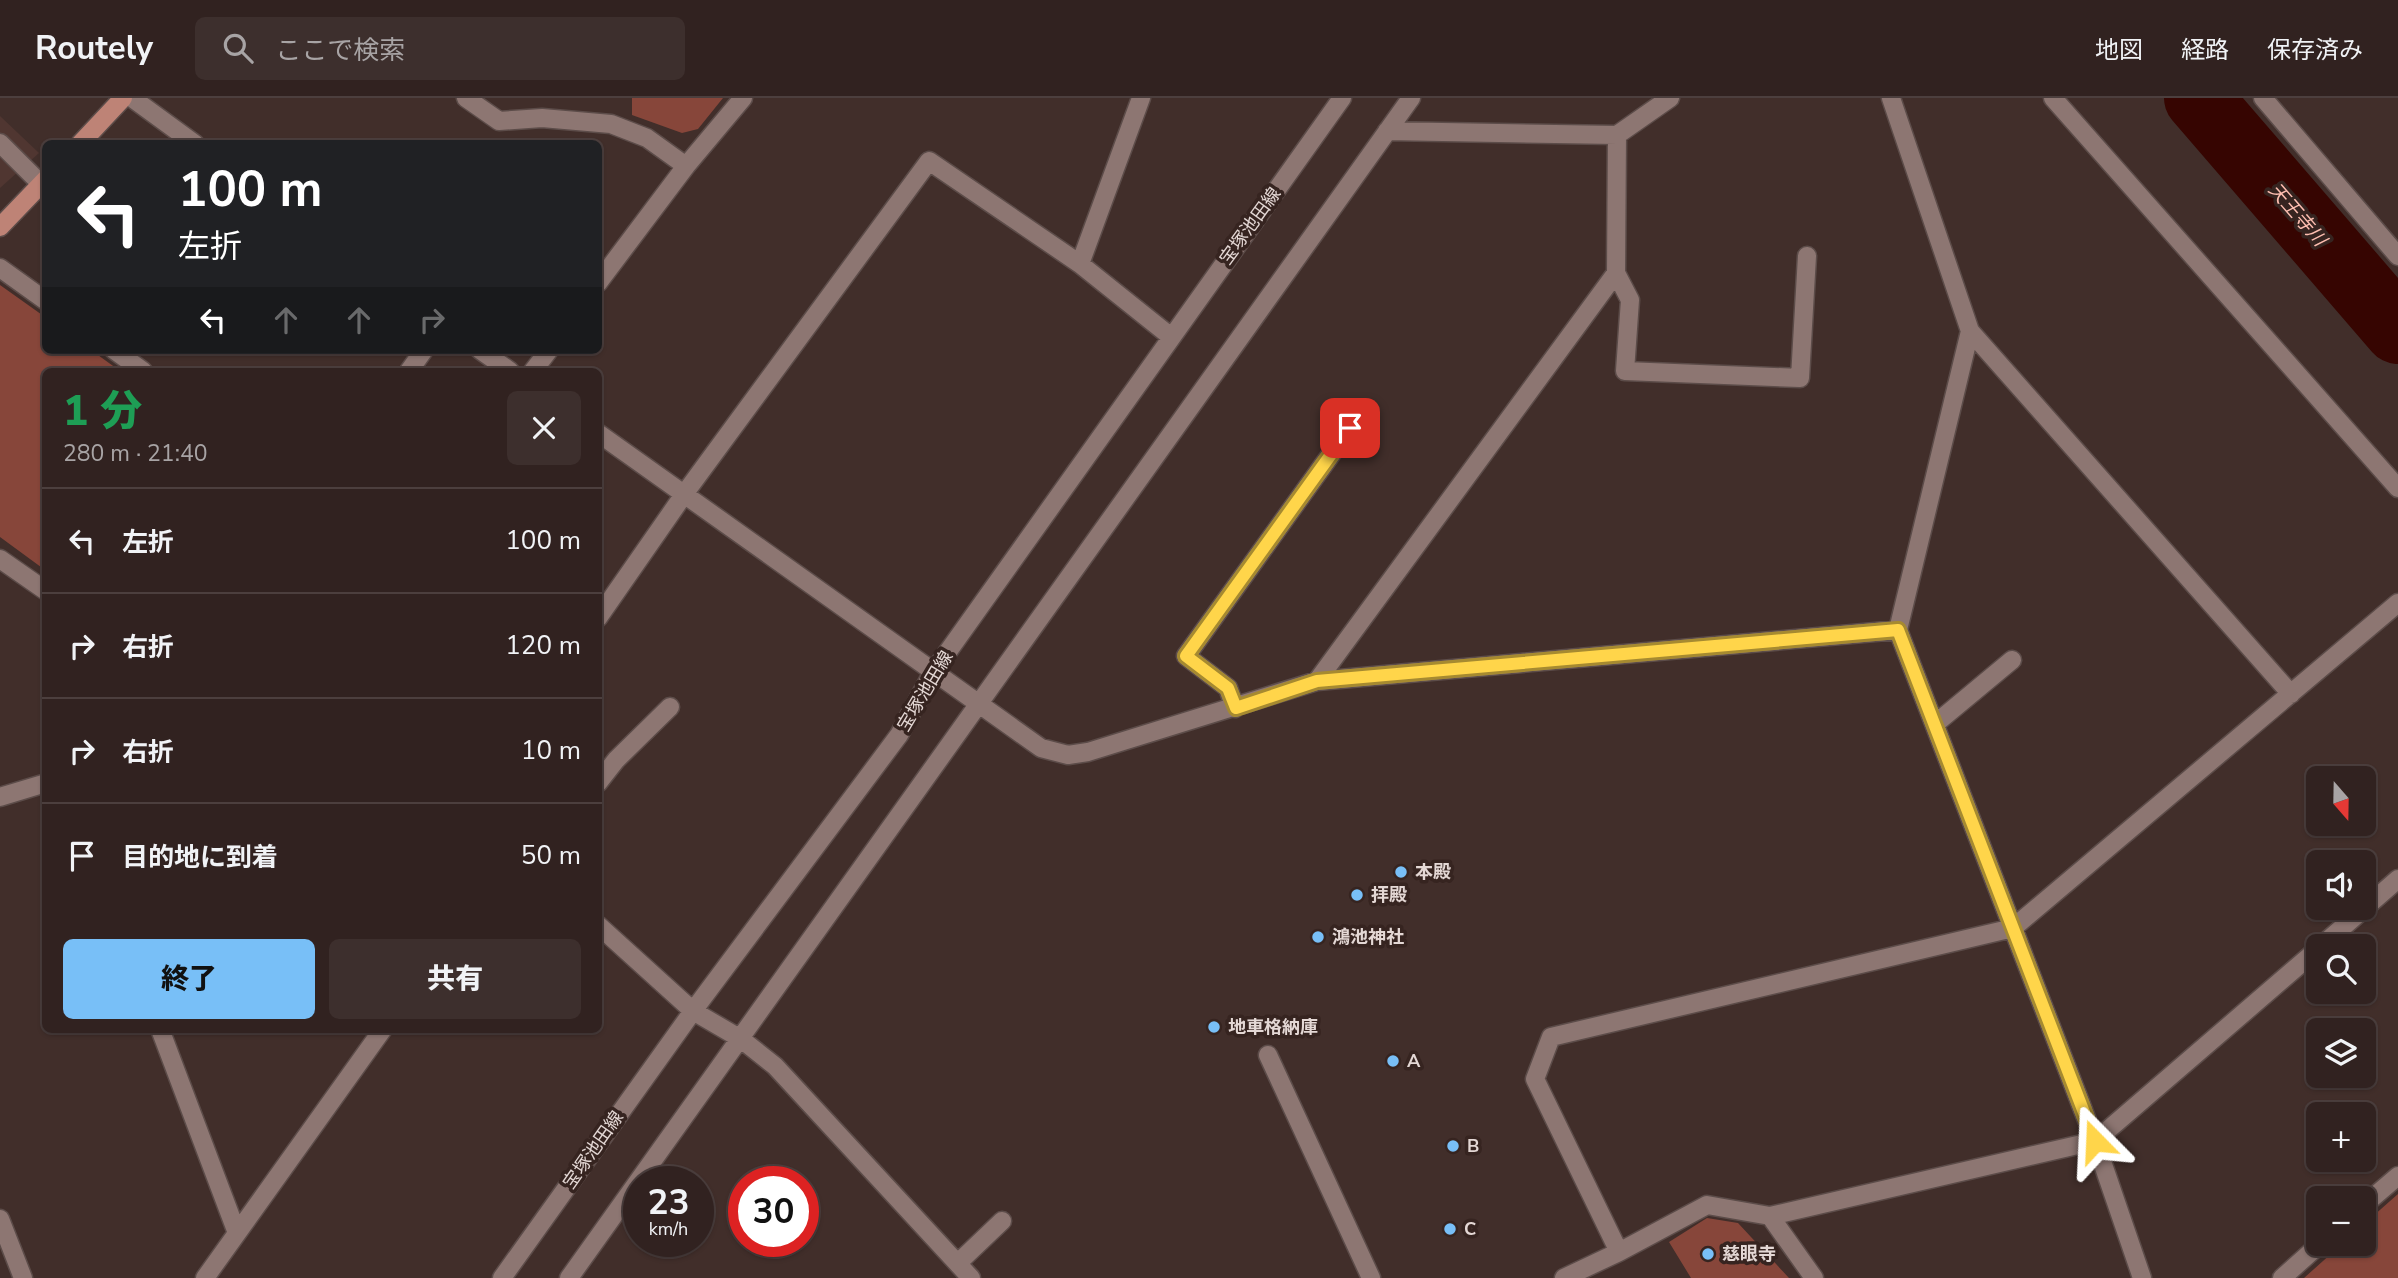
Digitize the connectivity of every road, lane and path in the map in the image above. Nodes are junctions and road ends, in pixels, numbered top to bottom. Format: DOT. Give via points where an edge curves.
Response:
graph roads {
  1 [pos="123,98"];
  2 [pos="132,98"];
  3 [pos="466,98"];
  4 [pos="743,98"];
  5 [pos="1141,98"];
  6 [pos="1342,98"];
  7 [pos="1411,98"];
  8 [pos="1670,98"];
  9 [pos="1891,98"];
  10 [pos="2053,98"];
  11 [pos="2263,98"];
  12 [pos="1387,131"];
  13 [pos="1617,135"];
  14 [pos="84,140"];
  15 [pos="190,140"];
  16 [pos="0,143"];
  17 [pos="685,166"];
  18 [pos="42,181"];
  19 [pos="42,183"];
  20 [pos="0,227"];
  21 [pos="1807,256"];
  22 [pos="2398,256"];
  23 [pos="1080,264"];
  24 [pos="0,268"];
  25 [pos="1616,273"];
  26 [pos="602,278"];
  27 [pos="42,298"];
  28 [pos="1970,331"];
  29 [pos="1170,336"];
  30 [pos="120,354"];
  31 [pos="486,354"];
  32 [pos="546,354"];
  33 [pos="139,368"];
  34 [pos="506,368"];
  35 [pos="535,368"];
  36 [pos="1350,428"];
  37 [pos="602,436"];
  38 [pos="2398,488"];
  39 [pos="685,493"];
  40 [pos="0,559"];
  41 [pos="42,588"];
  42 [pos="2398,603"];
  43 [pos="602,612"];
  44 [pos="1898,630"];
  45 [pos="2012,660"];
  46 [pos="932,674"];
  47 [pos="1317,681"];
  48 [pos="2291,694"];
  49 [pos="980,706"];
  50 [pos="670,707"];
  51 [pos="1236,708"];
  52 [pos="1935,724"];
  53 [pos="602,778"];
  54 [pos="42,784"];
  55 [pos="0,797"];
  56 [pos="2398,879"];
  57 [pos="2013,928"];
  58 [pos="602,929"];
  59 [pos="2334,934"];
  60 [pos="2306,958"];
  61 [pos="693,1011"];
  62 [pos="162,1033"];
  63 [pos="380,1033"];
  64 [pos="741,1039"];
  65 [pos="1268,1055"];
  66 [pos="2095,1141"];
  67 [pos="2398,1176"];
  68 [pos="2376,1195"];
  69 [pos="1770,1216"];
  70 [pos="0,1219"];
  71 [pos="1002,1221"];
  72 [pos="237,1233"];
  73 [pos="1619,1252"];
  74 [pos="2307,1256"];
  75 [pos="959,1262"];
  76 [pos="23,1278"];
  77 [pos="205,1278"];
  78 [pos="502,1278"];
  79 [pos="569,1278"];
  80 [pos="971,1278"];
  81 [pos="1371,1278"];
  82 [pos="1564,1278"];
  83 [pos="1814,1278"];
  84 [pos="2141,1278"];
  85 [pos="2282,1278"];
  1 -- 14 [label="main road"];
  2 -- 15 [label="street"];
  3 -- 17 [label="street" via="499,121 542,118 611,124 647,138"];
  4 -- 17 [label="street"];
  5 -- 23 [label="street"];
  6 -- 29 [label="street, 宝塚池田線"];
  7 -- 12 [label="street"];
  8 -- 13 [label="street"];
  9 -- 28 [label="street"];
  10 -- 38 [label="street"];
  11 -- 22 [label="street"];
  12 -- 13 [label="street"];
  12 -- 49 [label="street"];
  13 -- 25 [label="street"];
  16 -- 18 [label="street"];
  17 -- 26 [label="street"];
  19 -- 20 [label="main road"];
  21 -- 25 [label="street" via="1800,378 1625,371 1630,300"];
  23 -- 29 [label="street"];
  23 -- 39 [label="street" via="929,161"];
  24 -- 27 [label="street"];
  25 -- 47 [label="street"];
  28 -- 44 [label="street"];
  28 -- 48 [label="street"];
  29 -- 46 [label="street, 宝塚池田線"];
  30 -- 33 [label="street"];
  31 -- 34 [label="street"];
  32 -- 35 [label="street"];
  36 -- 51 [label="street" via="1186,656 1228,688"];
  37 -- 39 [label="street"];
  39 -- 43 [label="street"];
  39 -- 46 [label="street"];
  40 -- 41 [label="street"];
  42 -- 48 [label="street"];
  44 -- 47 [label="street"];
  44 -- 52 [label="street"];
  45 -- 52 [label="street"];
  46 -- 49 [label="street"];
  46 -- 61 [label="street, 宝塚池田線" via="899,735"];
  47 -- 51 [label="street"];
  48 -- 57 [label="street"];
  49 -- 51 [label="street" via="1041,748 1068,755"];
  49 -- 64 [label="street"];
  50 -- 53 [label="street"];
  52 -- 57 [label="street"];
  54 -- 55 [label="street"];
  56 -- 59 [label="street"];
  57 -- 66 [label="street"];
  57 -- 73 [label="street" via="1551,1037 1535,1079"];
  58 -- 61 [label="street"];
  60 -- 66 [label="street"];
  61 -- 64 [label="street"];
  61 -- 78 [label="street, 宝塚池田線"];
  62 -- 72 [label="street"];
  63 -- 72 [label="street"];
  64 -- 75 [label="street" via="775,1066"];
  64 -- 79 [label="street"];
  65 -- 81 [label="street"];
  66 -- 69 [label="street"];
  66 -- 84 [label="street"];
  67 -- 68 [label="street"];
  69 -- 73 [label="street" via="1707,1205"];
  69 -- 83 [label="street"];
  70 -- 76 [label="street"];
  71 -- 75 [label="street"];
  72 -- 77 [label="street"];
  73 -- 82 [label="street"];
  74 -- 85 [label="street"];
  75 -- 80 [label="street"];
}
